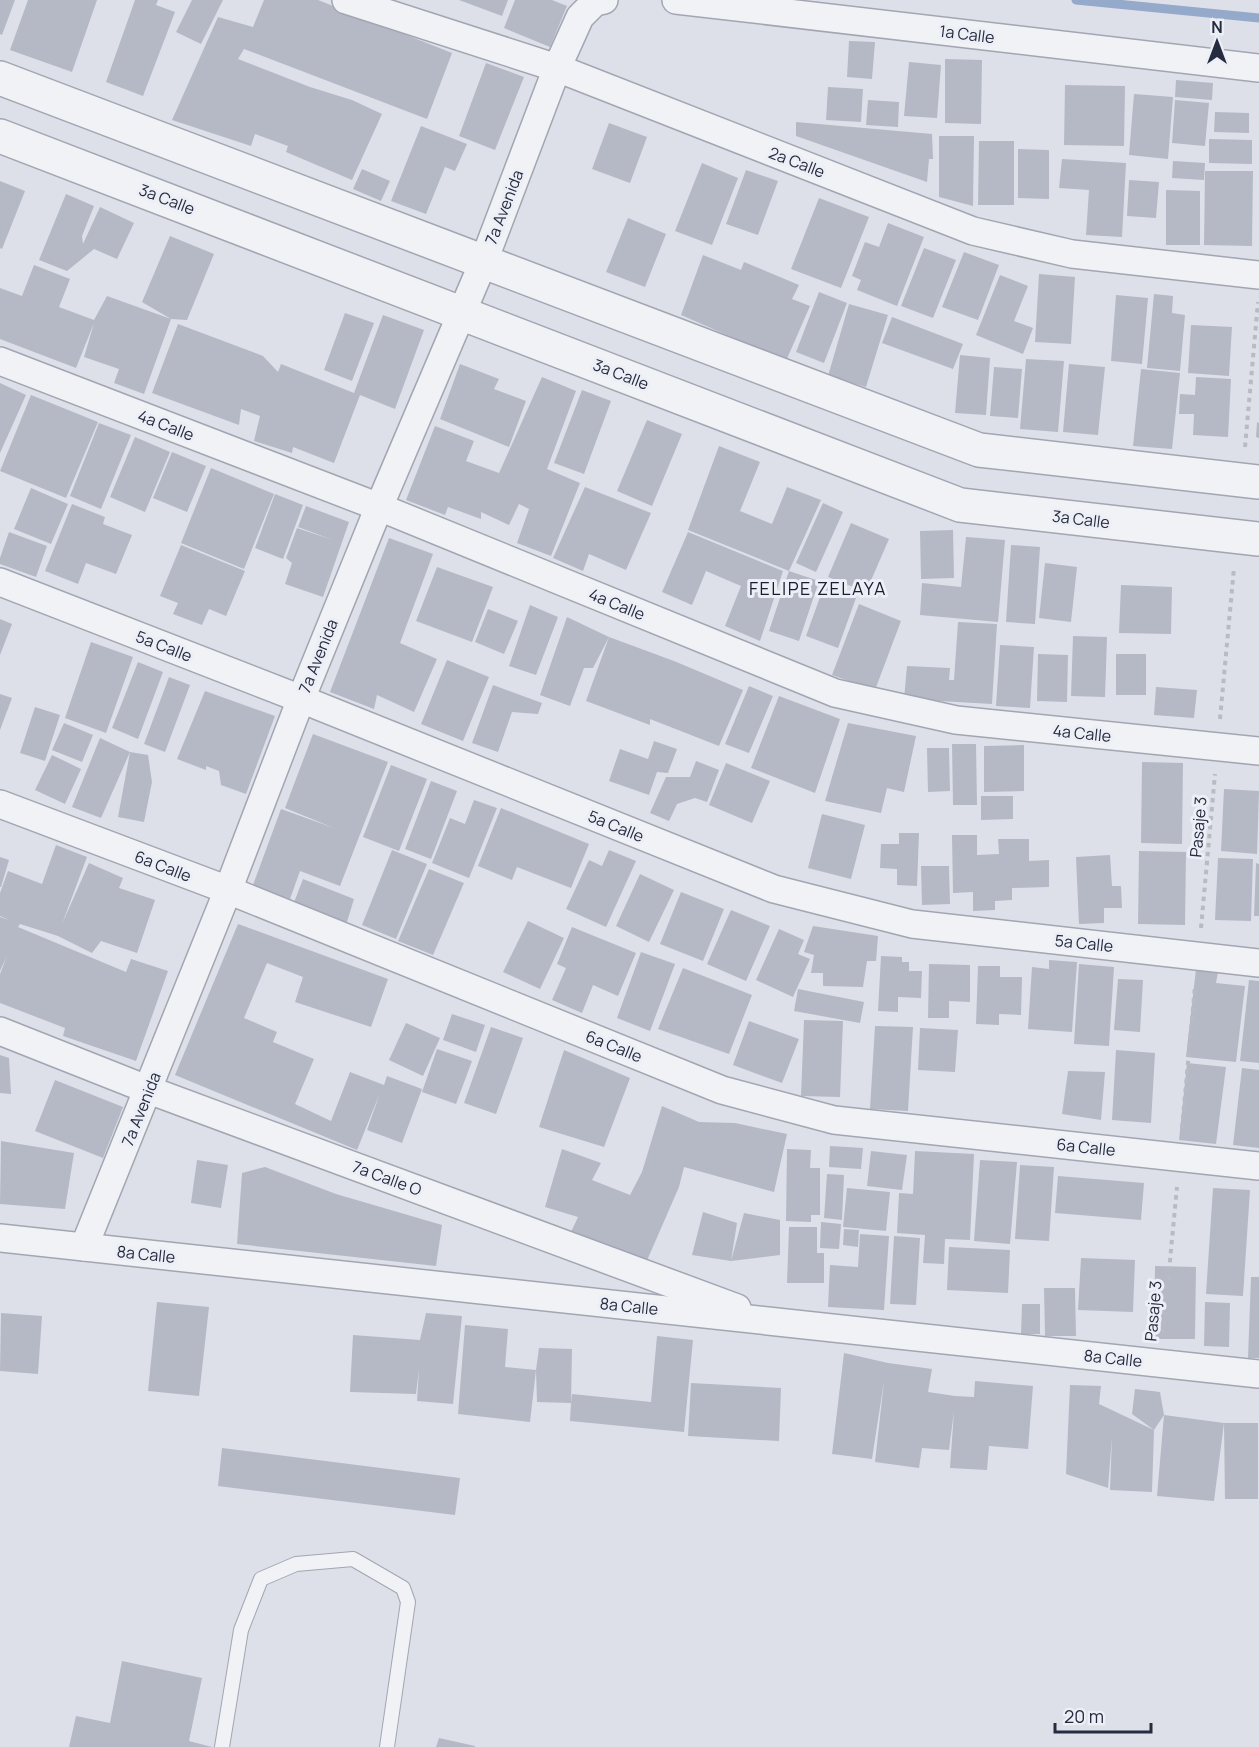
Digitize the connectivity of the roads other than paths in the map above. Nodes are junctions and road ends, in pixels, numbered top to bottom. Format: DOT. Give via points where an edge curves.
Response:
graph roads {
  1 [pos="346,0"];
  2 [pos="604,0"];
  3 [pos="676,0"];
  4 [pos="556,68"];
  5 [pos="1259,68"];
  6 [pos="0,78"];
  7 [pos="0,136"];
  8 [pos="483,263"];
  9 [pos="1259,275"];
  10 [pos="461,312"];
  11 [pos="0,361"];
  12 [pos="1250,481"];
  13 [pos="379,507"];
  14 [pos="1248,538"];
  15 [pos="0,582"];
  16 [pos="301,699"];
  17 [pos="1259,751"];
  18 [pos="0,804"];
  19 [pos="228,890"];
  20 [pos="1259,963"];
  21 [pos="0,1031"];
  22 [pos="149,1090"];
  23 [pos="1259,1166"];
  24 [pos="0,1238"];
  25 [pos="84,1247"];
  26 [pos="775,1322"];
  27 [pos="1259,1374"];
  28 [pos="222,1747"];
  29 [pos="387,1747"];
  1 -- 4 [label="street, 2a Calle"];
  2 -- 4 [label="street" via="595,2 580,17"];
  3 -- 5 [label="street, 1a Calle"];
  4 -- 8 [label="street, 7a Avenida"];
  4 -- 9 [label="street, 2a Calle" via="973,231 1072,254"];
  6 -- 8 [label="street"];
  7 -- 10 [label="street, 3a Calle"];
  8 -- 10 [label="street, 7a Avenida"];
  8 -- 12 [label="street" via="979,450"];
  10 -- 13 [label="street, 7a Avenida"];
  10 -- 14 [label="street, 3a Calle" via="960,505"];
  11 -- 13 [label="street, 4a Calle"];
  13 -- 16 [label="street, 7a Avenida"];
  13 -- 17 [label="street, 4a Calle" via="835,693 956,720"];
  15 -- 16 [label="street, 5a Calle"];
  16 -- 19 [label="street, 7a Avenida"];
  16 -- 20 [label="street, 5a Calle" via="774,889 912,924"];
  18 -- 19 [label="street, 6a Calle"];
  19 -- 22 [label="street, 7a Avenida"];
  19 -- 23 [label="street, 6a Calle" via="722,1090 834,1120"];
  21 -- 22 [label="street, 7a Calle O"];
  22 -- 25 [label="street, 7a Avenida"];
  22 -- 26 [label="street, 7a Calle O"];
  24 -- 25 [label="street, 8a Calle"];
  25 -- 26 [label="street, 8a Calle"];
  26 -- 27 [label="street, 8a Calle"];
  28 -- 29 [label="lane" via="241,1630 261,1579 296,1563 353,1559 403,1588 408,1602"];
}
